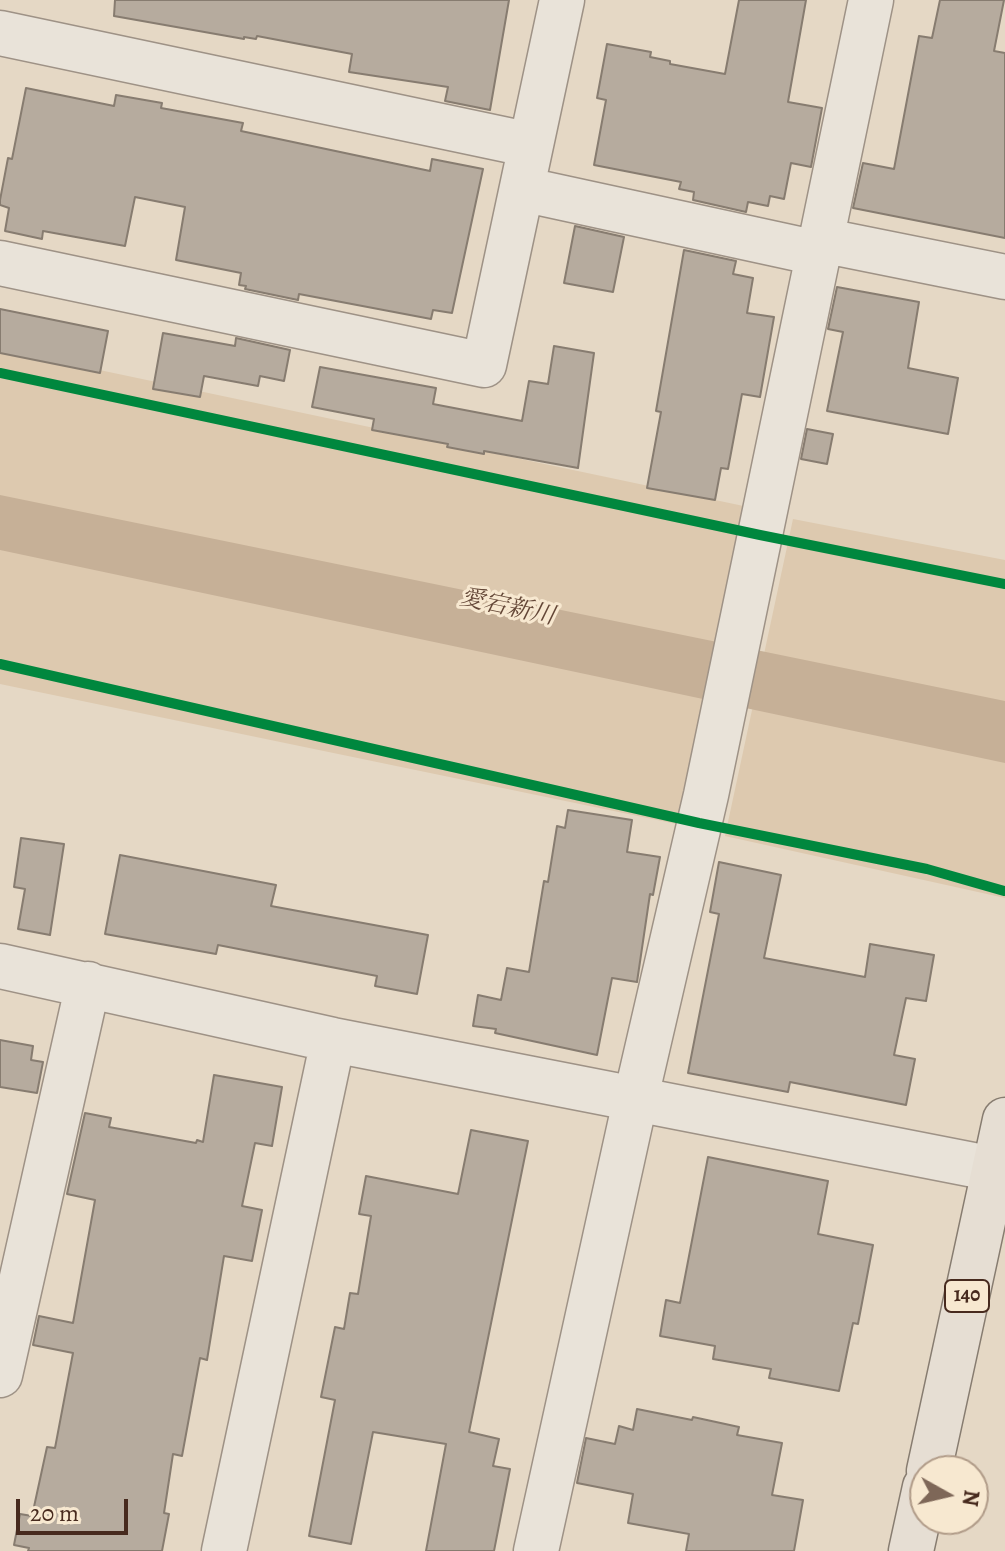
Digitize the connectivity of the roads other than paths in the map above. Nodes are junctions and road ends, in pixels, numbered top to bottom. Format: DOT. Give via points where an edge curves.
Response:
graph roads {
  1 [pos="562,0"];
  2 [pos="871,0"];
  3 [pos="0,33"];
  4 [pos="531,145"];
  5 [pos="522,189"];
  6 [pos="819,246"];
  7 [pos="0,263"];
  8 [pos="1005,277"];
  9 [pos="0,966"];
  10 [pos="88,984"];
  11 [pos="333,1040"];
  12 [pos="636,1097"];
  13 [pos="1005,1120"];
  14 [pos="994,1169"];
  15 [pos="0,1375"];
  16 [pos="932,1455"];
  17 [pos="224,1551"];
  18 [pos="536,1551"];
  1 -- 4 [label="street"];
  2 -- 6 [label="street"];
  3 -- 4 [label="street"];
  4 -- 5 [label="street"];
  5 -- 6 [label="street"];
  5 -- 7 [label="street" via="484,365"];
  6 -- 8 [label="street"];
  6 -- 12 [label="street" via="706,795"];
  9 -- 10 [label="street"];
  10 -- 11 [label="street"];
  10 -- 15 [label="street"];
  11 -- 12 [label="street"];
  11 -- 17 [label="street"];
  12 -- 14 [label="street"];
  12 -- 18 [label="street"];
  13 -- 14 [label="main road, 140"];
  14 -- 16 [label="main road, 140"];
}
